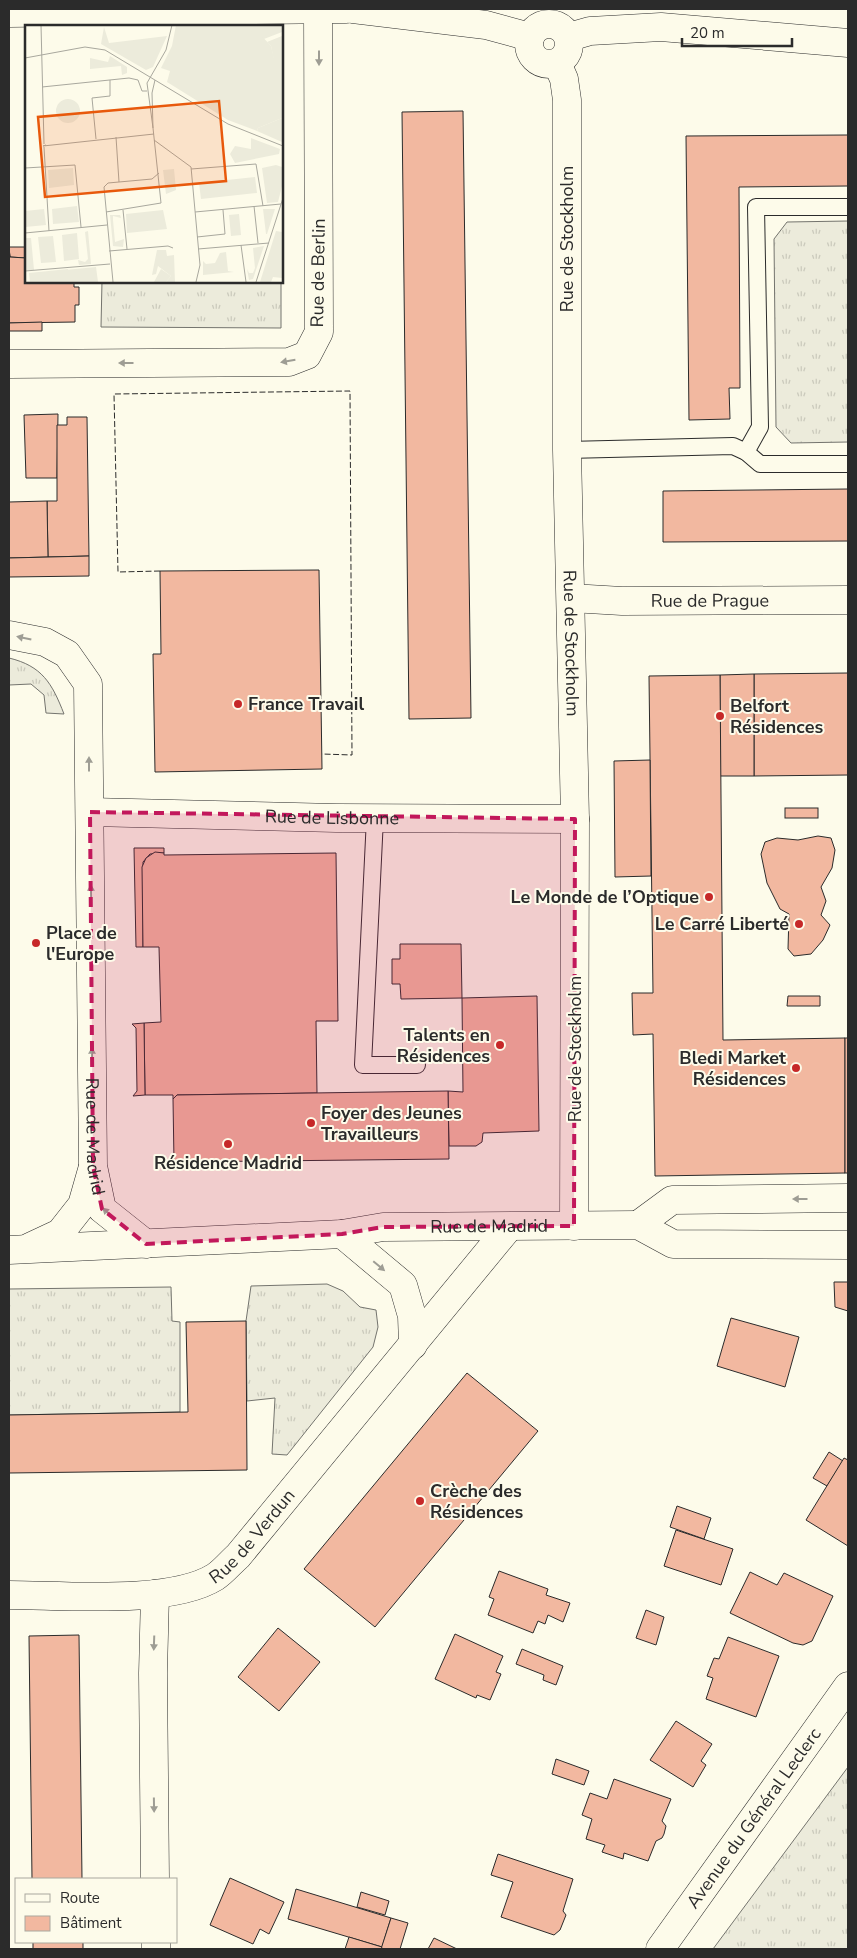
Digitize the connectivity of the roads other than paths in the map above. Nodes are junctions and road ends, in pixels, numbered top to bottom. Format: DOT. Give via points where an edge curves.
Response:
graph roads {
  1 [pos="318,9"];
  2 [pos="346,9"];
  3 [pos="352,9"];
  4 [pos="155,10"];
  5 [pos="9,13"];
  6 [pos="530,37"];
  7 [pos="568,37"];
  8 [pos="848,43"];
  9 [pos="557,63"];
  10 [pos="848,207"];
  11 [pos="9,364"];
  12 [pos="567,450"];
  13 [pos="746,452"];
  14 [pos="848,464"];
  15 [pos="571,598"];
  16 [pos="848,600"];
  17 [pos="9,635"];
  18 [pos="90,812"];
  19 [pos="375,818"];
  20 [pos="575,819"];
  21 [pos="418,1065"];
  22 [pos="93,1166"];
  23 [pos="848,1198"];
  24 [pos="638,1225"];
  25 [pos="574,1226"];
  26 [pos="509,1227"];
  27 [pos="342,1234"];
  28 [pos="146,1244"];
  29 [pos="848,1245"];
  30 [pos="16,1250"];
  31 [pos="413,1344"];
  32 [pos="155,1594"];
  33 [pos="9,1595"];
  34 [pos="848,1686"];
  35 [pos="155,1878"];
  36 [pos="660,1949"];
  1 -- 2 [label="street"];
  1 -- 4 [label="street"];
  1 -- 11 [label="street, Rue de Berlin, one-way" via="319,332 307,355 289,362"];
  3 -- 6 [label="street" via="486,25"];
  4 -- 5 [label="street"];
  6 -- 7 [label="street" via="536,28 554,24"];
  6 -- 9 [label="street" via="529,48 535,59 545,64"];
  7 -- 8 [label="street" via="590,31 661,27"];
  7 -- 9 [label="street" via="569,48"];
  9 -- 12 [label="street, Rue de Stockholm" via="564,79 567,100"];
  10 -- 13 [label="lane" via="756,207 760,427"];
  12 -- 13 [label="lane" via="733,446"];
  12 -- 15 [label="street, Rue de Stockholm"];
  13 -- 14 [label="lane" via="760,464"];
  15 -- 16 [label="street, Rue de Prague" via="622,601"];
  15 -- 20 [label="street, Rue de Stockholm"];
  18 -- 17 [label="street, one-way" via="88,684 67,654 45,642"];
  18 -- 19 [label="street, Rue de Lisbonne"];
  22 -- 18 [label="street, Rue de Madrid, one-way"];
  19 -- 20 [label="street, Rue de Lisbonne"];
  19 -- 21 [label="lane" via="362,1065"];
  20 -- 25 [label="street, Rue de Stockholm"];
  28 -- 22 [label="street, Rue de Madrid, one-way" via="102,1209"];
  22 -- 30 [label="street" via="82,1205 60,1233"];
  23 -- 24 [label="street, one-way" via="672,1200"];
  24 -- 25 [label="street, Rue de Madrid"];
  24 -- 29 [label="street, Rue de Madrid" via="673,1244"];
  25 -- 26 [label="street, Rue de Madrid"];
  26 -- 27 [label="street, Rue de Madrid" via="383,1227"];
  26 -- 31 [label="street, Rue de Verdun"];
  27 -- 28 [label="street, Rue de Madrid"];
  27 -- 31 [label="street, one-way" via="402,1285 412,1316"];
  28 -- 30 [label="street"];
  31 -- 32 [label="street, Rue de Verdun" via="238,1556 216,1576 185,1590"];
  32 -- 33 [label="street, Rue de Verdun"];
  32 -- 35 [label="street, one-way" via="152,1673"];
  34 -- 36 [label="street, Avenue du Général Leclerc"];
}
